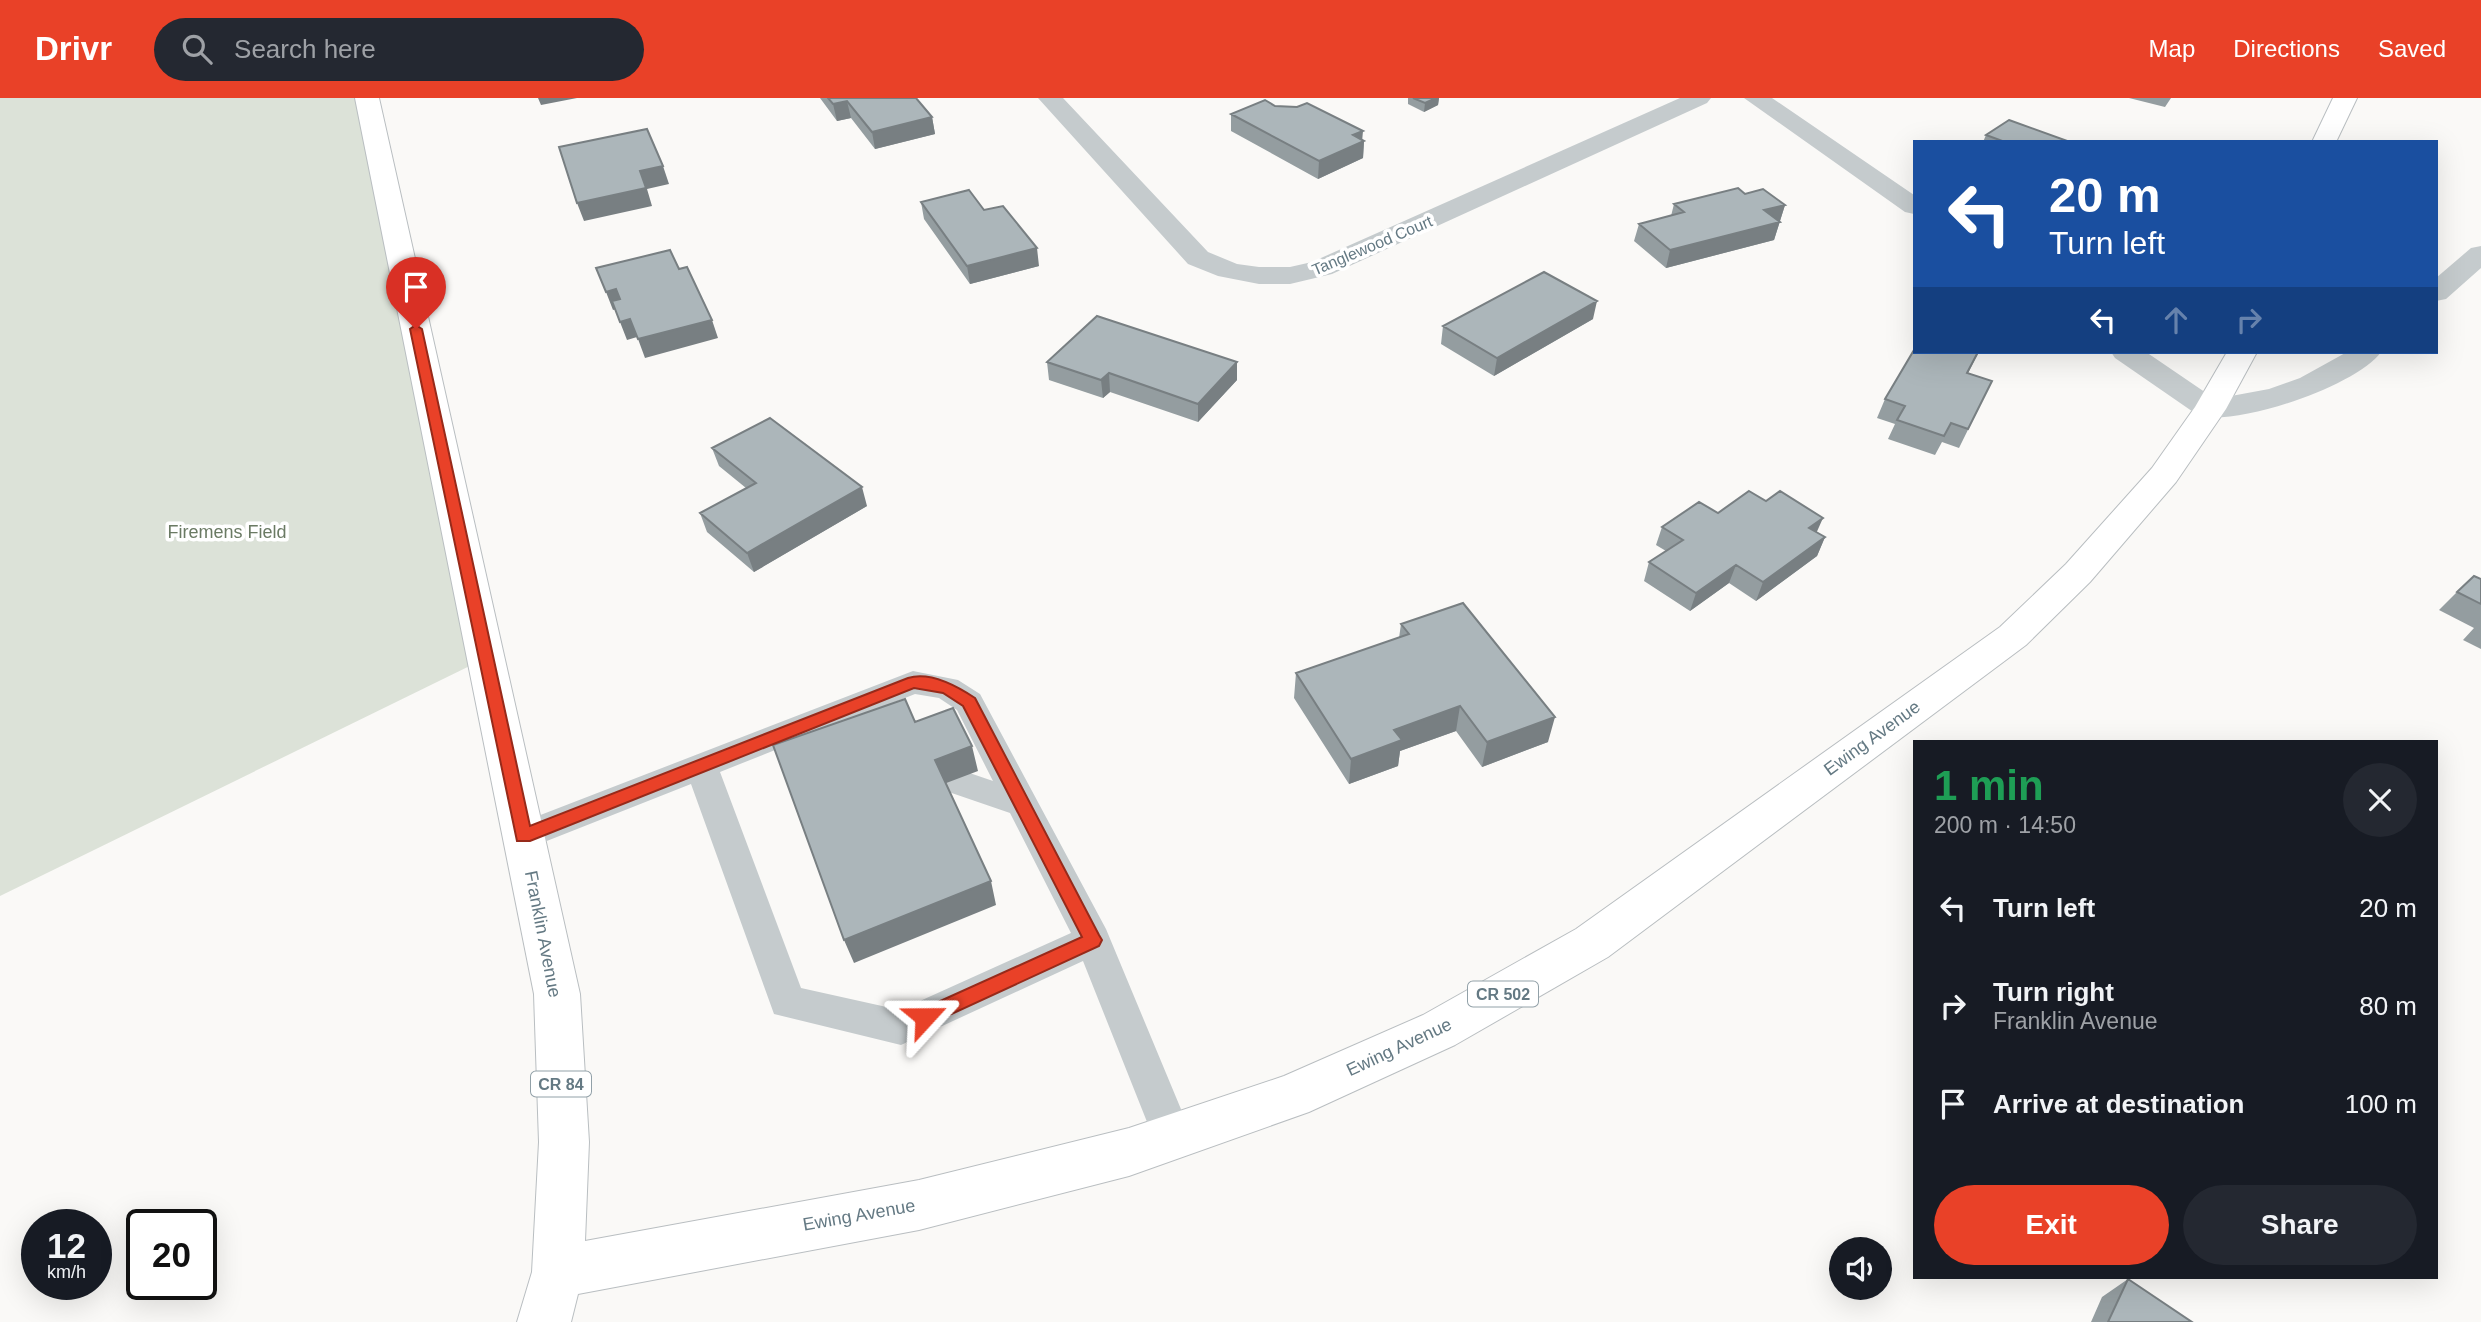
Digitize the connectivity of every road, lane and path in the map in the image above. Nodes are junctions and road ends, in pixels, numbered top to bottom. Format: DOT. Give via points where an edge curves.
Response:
graph roads {
  1 [pos="367,98"];
  2 [pos="1050,98"];
  3 [pos="1699,98"];
  4 [pos="1756,98"];
  5 [pos="2345,98"];
  6 [pos="2325,140"];
  7 [pos="1913,205"];
  8 [pos="2481,254"];
  9 [pos="2438,291"];
  10 [pos="2129,354"];
  11 [pos="2241,354"];
  12 [pos="2364,354"];
  13 [pos="2210,409"];
  14 [pos="947,688"];
  15 [pos="939,721"];
  16 [pos="701,765"];
  17 [pos="952,780"];
  18 [pos="1021,803"];
  19 [pos="523,836"];
  20 [pos="1093,940"];
  21 [pos="1173,1138"];
  22 [pos="558,1272"];
  23 [pos="544,1322"];
  1 -- 19 [label="main road, Franklin Avenue / CR 84"];
  2 -- 3 [label="street, Tanglewood Court" via="1198,258 1247,276 1277,277 1322,268"];
  4 -- 7 [label="street"];
  5 -- 6 [label="main road"];
  8 -- 9 [label="street"];
  10 -- 13 [label="street"];
  11 -- 13 [label="main road, Ewing Avenue / CR 502"];
  12 -- 13 [label="street" via="2346,369 2284,397"];
  13 -- 21 [label="main road, Ewing Avenue / CR 502" via="2164,475 2078,573 2013,635 1592,943 1439,1030 1292,1096"];
  14 -- 15 [label="lane"];
  14 -- 16 [label="lane" via="913,682"];
  14 -- 18 [label="lane" via="969,702"];
  16 -- 19 [label="lane"];
  16 -- 20 [label="lane" via="787,1002 901,1028"];
  17 -- 18 [label="lane"];
  18 -- 20 [label="lane"];
  19 -- 22 [label="main road, Franklin Avenue / CR 84" via="557,994 564,1142"];
  20 -- 21 [label="lane"];
  21 -- 22 [label="main road, Ewing Avenue / CR 502" via="919,1205"];
  22 -- 23 [label="main road, Franklin Avenue"];
}
